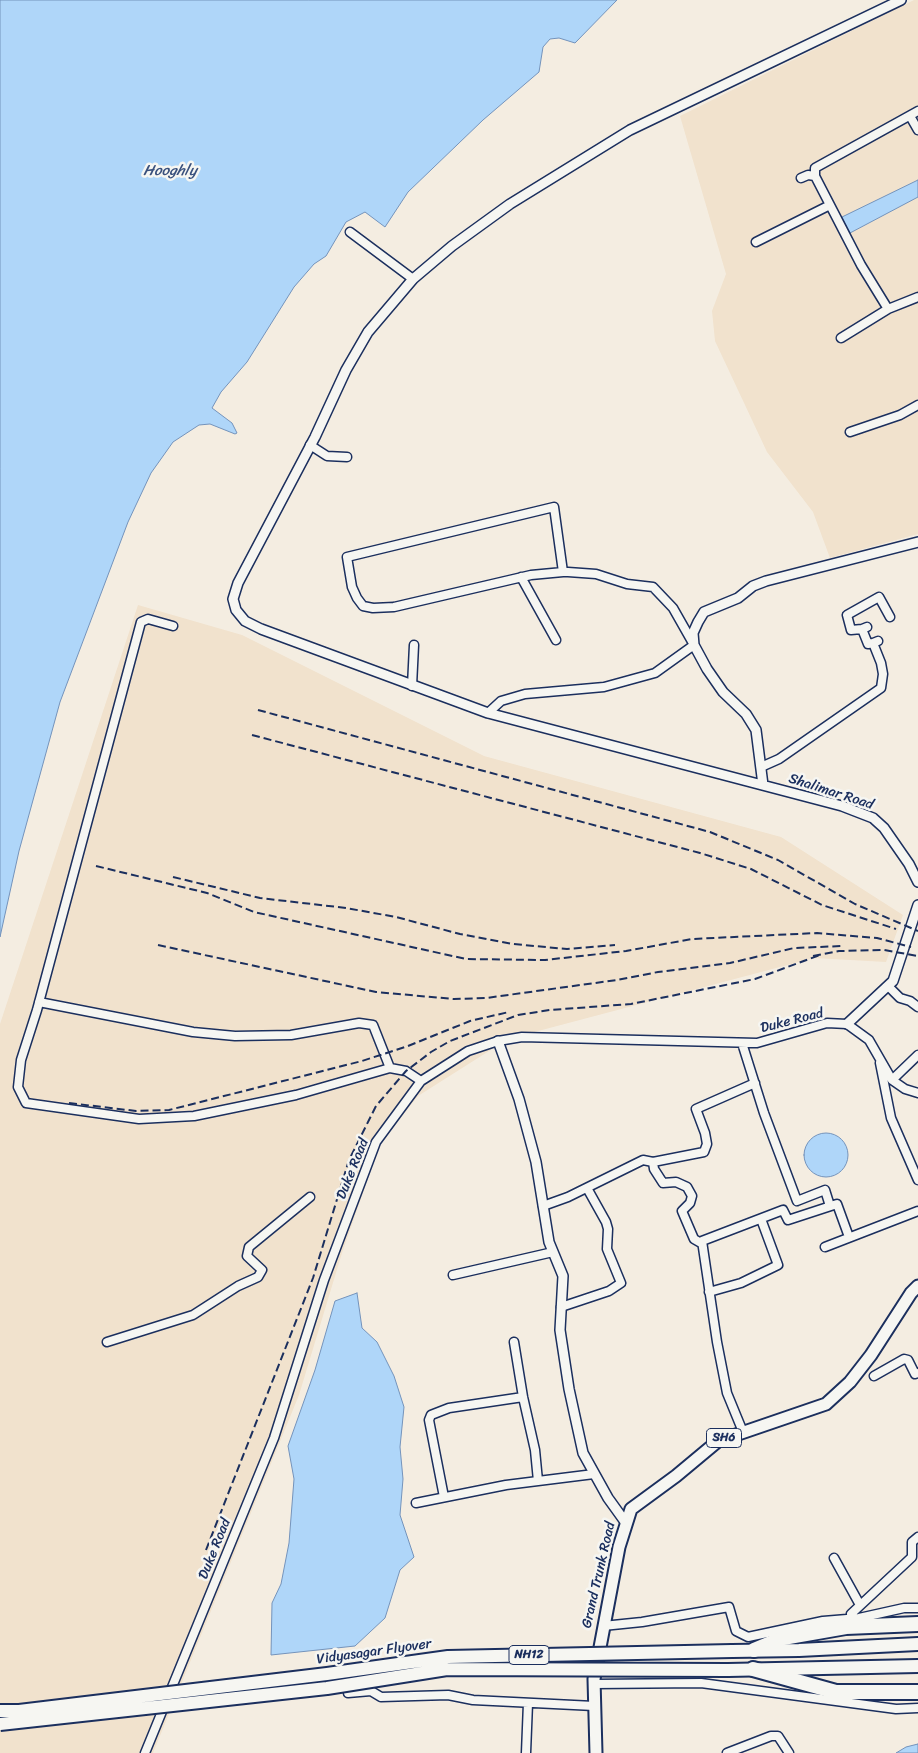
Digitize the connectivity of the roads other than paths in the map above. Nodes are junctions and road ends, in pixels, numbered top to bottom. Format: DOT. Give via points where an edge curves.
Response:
graph roads {
  1 [pos="897,1"];
  2 [pos="918,112"];
  3 [pos="910,116"];
  4 [pos="918,130"];
  5 [pos="814,176"];
  6 [pos="801,178"];
  7 [pos="830,205"];
  8 [pos="350,232"];
  9 [pos="756,242"];
  10 [pos="413,278"];
  11 [pos="918,297"];
  12 [pos="888,309"];
  13 [pos="841,338"];
  14 [pos="918,406"];
  15 [pos="850,432"];
  16 [pos="310,445"];
  17 [pos="347,457"];
  18 [pos="918,542"];
  19 [pos="563,572"];
  20 [pos="521,578"];
  21 [pos="890,617"];
  22 [pos="173,626"];
  23 [pos="556,640"];
  24 [pos="694,644"];
  25 [pos="414,645"];
  26 [pos="412,686"];
  27 [pos="488,713"];
  28 [pos="761,767"];
  29 [pos="763,786"];
  30 [pos="918,882"];
  31 [pos="916,914"];
  32 [pos="888,986"];
  33 [pos="39,1002"];
  34 [pos="918,1007"];
  35 [pos="847,1024"];
  36 [pos="498,1041"];
  37 [pos="742,1043"];
  38 [pos="918,1055"];
  39 [pos="879,1059"];
  40 [pos="390,1068"];
  41 [pos="892,1080"];
  42 [pos="421,1081"];
  43 [pos="755,1083"];
  44 [pos="918,1093"];
  45 [pos="653,1162"];
  46 [pos="918,1180"];
  47 [pos="587,1188"];
  48 [pos="310,1197"];
  49 [pos="543,1206"];
  50 [pos="830,1206"];
  51 [pos="918,1211"];
  52 [pos="761,1219"];
  53 [pos="850,1237"];
  54 [pos="701,1243"];
  55 [pos="825,1247"];
  56 [pos="553,1252"];
  57 [pos="453,1275"];
  58 [pos="918,1286"];
  59 [pos="709,1292"];
  60 [pos="561,1306"];
  61 [pos="107,1342"];
  62 [pos="514,1342"];
  63 [pos="918,1373"];
  64 [pos="874,1376"];
  65 [pos="523,1397"];
  66 [pos="743,1432"];
  67 [pos="594,1474"];
  68 [pos="538,1481"];
  69 [pos="444,1497"];
  70 [pos="416,1503"];
  71 [pos="626,1523"];
  72 [pos="918,1537"];
  73 [pos="834,1558"];
  74 [pos="860,1604"];
  75 [pos="918,1608"];
  76 [pos="853,1619"];
  77 [pos="918,1624"];
  78 [pos="603,1626"];
  79 [pos="918,1644"];
  80 [pos="754,1650"];
  81 [pos="918,1666"];
  82 [pos="753,1669"];
  83 [pos="594,1684"];
  84 [pos="918,1692"];
  85 [pos="348,1694"];
  86 [pos="528,1703"];
  87 [pos="594,1706"];
  88 [pos="918,1708"];
  89 [pos="0,1712"];
  90 [pos="0,1724"];
  91 [pos="144,1753"];
  92 [pos="526,1753"];
  93 [pos="596,1753"];
  94 [pos="728,1753"];
  95 [pos="789,1753"];
  1 -- 10 [label="street, Shalimar Road" via="630,130 510,204"];
  2 -- 3 [label="street"];
  3 -- 4 [label="street"];
  3 -- 5 [label="street" via="816,168"];
  5 -- 6 [label="street"];
  5 -- 7 [label="street"];
  7 -- 9 [label="street"];
  7 -- 12 [label="street"];
  8 -- 10 [label="street"];
  10 -- 16 [label="street, Shalimar Road" via="368,332"];
  11 -- 12 [label="street"];
  12 -- 13 [label="street"];
  14 -- 15 [label="street"];
  16 -- 17 [label="street" via="327,456"];
  16 -- 26 [label="street, Shalimar Road" via="238,583 233,599 236,610 245,621 261,629"];
  18 -- 24 [label="street" via="753,586 738,598 704,612 694,633"];
  19 -- 20 [label="street"];
  19 -- 20 [label="street" via="554,507 347,557 356,598 363,606 373,608 394,607"];
  19 -- 24 [label="street" via="596,574 627,584 653,587 673,608"];
  20 -- 23 [label="street"];
  21 -- 28 [label="street" via="879,597 847,614 851,630 865,628 868,644 876,642 883,674 881,688 779,759"];
  22 -- 33 [label="street" via="148,619 141,622"];
  24 -- 27 [label="street" via="655,673 604,687 525,694 501,701"];
  24 -- 28 [label="street" via="723,692 746,714 756,730"];
  25 -- 26 [label="street"];
  26 -- 27 [label="street, Shalimar Road"];
  27 -- 29 [label="street, Shalimar Road"];
  28 -- 29 [label="street"];
  29 -- 30 [label="street, Shalimar Road" via="842,806 872,818 884,828"];
  31 -- 32 [label="street" via="901,962"];
  32 -- 34 [label="street" via="900,998"];
  32 -- 35 [label="street"];
  33 -- 40 [label="street" via="193,1032 235,1036 291,1035 359,1023 373,1025"];
  33 -- 40 [label="street" via="21,1060 18,1087 26,1103 139,1119 194,1116 296,1095"];
  35 -- 37 [label="street, Duke Road" via="827,1024 757,1043"];
  35 -- 39 [label="street" via="869,1040"];
  36 -- 37 [label="street, Duke Road" via="522,1038"];
  36 -- 42 [label="street, Duke Road" via="468,1051"];
  36 -- 49 [label="street" via="519,1099 536,1162"];
  37 -- 43 [label="street"];
  38 -- 41 [label="street"];
  39 -- 41 [label="street"];
  39 -- 46 [label="street" via="891,1118"];
  40 -- 42 [label="street" via="406,1071"];
  41 -- 44 [label="street"];
  42 -- 91 [label="street, Duke Road" via="376,1142 324,1280 274,1438"];
  43 -- 45 [label="street" via="696,1109 705,1133 707,1144 704,1152"];
  43 -- 50 [label="street" via="797,1201 825,1190"];
  45 -- 47 [label="street" via="644,1160"];
  45 -- 54 [label="street" via="663,1183 676,1182 687,1187 692,1196 682,1211 694,1239"];
  47 -- 49 [label="street"];
  47 -- 60 [label="street" via="606,1222 607,1249 621,1283 609,1291"];
  48 -- 61 [label="street" via="249,1247 247,1256 262,1270 258,1277 193,1315"];
  49 -- 56 [label="street"];
  50 -- 52 [label="street" via="788,1220 783,1210"];
  50 -- 53 [label="street" via="837,1204"];
  51 -- 53 [label="street"];
  52 -- 54 [label="street" via="706,1238"];
  52 -- 59 [label="street" via="778,1265 741,1283"];
  53 -- 55 [label="street"];
  54 -- 59 [label="street"];
  56 -- 57 [label="street"];
  56 -- 60 [label="street" via="563,1276"];
  58 -- 66 [label="main road, Grand Trunk Road / SH6" via="850,1382 826,1404"];
  59 -- 66 [label="street" via="730,1403"];
  60 -- 67 [label="street" via="560,1330 570,1389 584,1453"];
  62 -- 65 [label="street"];
  63 -- 64 [label="street" via="915,1374 908,1360 904,1359"];
  65 -- 68 [label="street"];
  65 -- 69 [label="street" via="449,1408 431,1415 429,1420"];
  66 -- 71 [label="main road, Grand Trunk Road / SH6" via="718,1440 630,1509"];
  67 -- 68 [label="street"];
  67 -- 71 [label="street"];
  68 -- 69 [label="street"];
  69 -- 70 [label="street"];
  71 -- 78 [label="main road, Grand Trunk Road / SH6" via="618,1547"];
  72 -- 74 [label="street" via="912,1542 912,1557"];
  73 -- 74 [label="street"];
  74 -- 76 [label="street" via="851,1614"];
  75 -- 76 [label="street"];
  76 -- 78 [label="street" via="823,1621 748,1637 736,1631 729,1607"];
  77 -- 80 [label="highway" via="846,1627 783,1638"];
  78 -- 83 [label="main road, Grand Trunk Road / SH6"];
  79 -- 80 [label="highway, NH12"];
  80 -- 89 [label="highway, Vidyasagar Flyover / NH12, bridge" via="448,1657"];
  81 -- 82 [label="highway, NH12"];
  82 -- 84 [label="highway" via="836,1692"];
  82 -- 90 [label="highway, Vidyasagar Flyover / NH12, bridge" via="447,1669 327,1688"];
  83 -- 87 [label="main road, Grand Trunk Road / SH6"];
  83 -- 88 [label="street" via="701,1683 896,1709"];
  85 -- 86 [label="street" via="370,1691 381,1697 448,1695"];
  86 -- 87 [label="street"];
  86 -- 92 [label="street"];
  87 -- 93 [label="main road, Grand Trunk Road / SH6"];
  94 -- 95 [label="street" via="771,1736 778,1736"];
}
